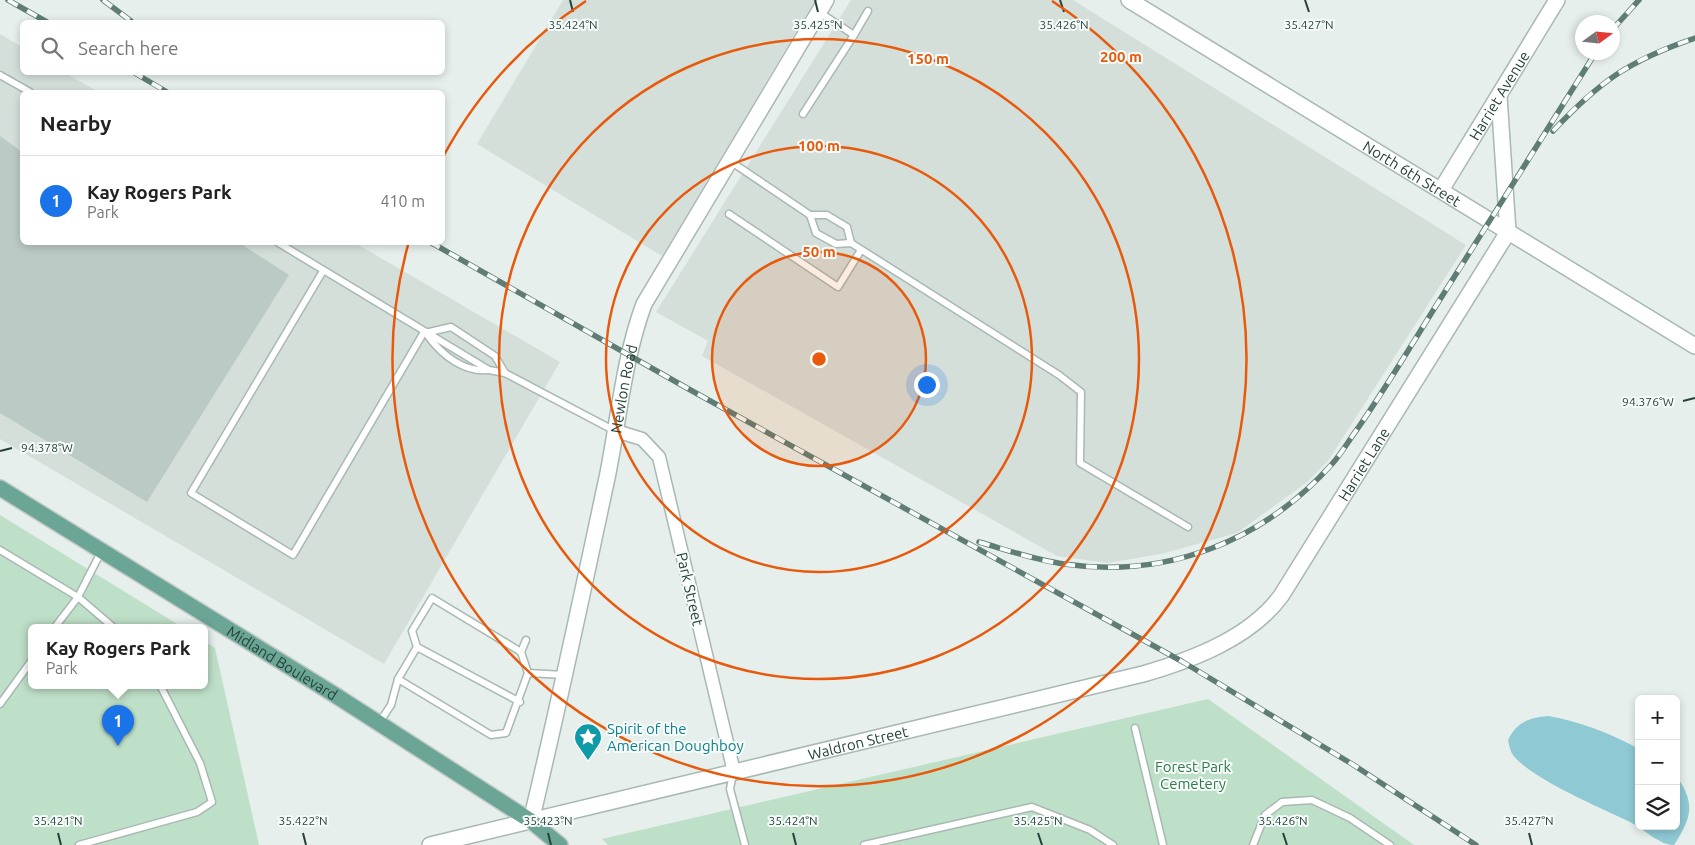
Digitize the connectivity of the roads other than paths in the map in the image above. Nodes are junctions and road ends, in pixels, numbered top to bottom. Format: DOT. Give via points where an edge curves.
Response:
graph roads {
  1 [pos="1129,0"];
  2 [pos="1557,0"];
  3 [pos="823,6"];
  4 [pos="868,11"];
  5 [pos="854,35"];
  6 [pos="0,75"];
  7 [pos="26,90"];
  8 [pos="1499,96"];
  9 [pos="803,114"];
  10 [pos="729,160"];
  11 [pos="1441,190"];
  12 [pos="729,214"];
  13 [pos="810,215"];
  14 [pos="1508,232"];
  15 [pos="851,243"];
  16 [pos="282,245"];
  17 [pos="861,250"];
  18 [pos="323,271"];
  19 [pos="425,332"];
  20 [pos="1695,346"];
  21 [pos="489,370"];
  22 [pos="504,373"];
  23 [pos="616,431"];
  24 [pos="0,488"];
  25 [pos="1188,527"];
  26 [pos="0,550"];
  27 [pos="102,550"];
  28 [pos="78,597"];
  29 [pos="58,624"];
  30 [pos="110,624"];
  31 [pos="526,640"];
  32 [pos="417,647"];
  33 [pos="521,652"];
  34 [pos="1183,662"];
  35 [pos="28,666"];
  36 [pos="528,673"];
  37 [pos="566,676"];
  38 [pos="398,679"];
  39 [pos="162,689"];
  40 [pos="520,702"];
  41 [pos="0,704"];
  42 [pos="379,723"];
  43 [pos="1135,728"];
  44 [pos="734,772"];
  45 [pos="531,821"];
  46 [pos="448,843"];
  47 [pos="80,845"];
  48 [pos="430,845"];
  49 [pos="560,845"];
  50 [pos="745,845"];
  51 [pos="864,845"];
  52 [pos="1113,845"];
  53 [pos="1163,845"];
  54 [pos="1253,845"];
  55 [pos="1390,845"];
  1 -- 11 [label="street, North 6th Street"];
  2 -- 8 [label="street, Harriet Avenue"];
  3 -- 5 [label="lane"];
  3 -- 10 [label="street, Newlon Road"];
  4 -- 5 [label="lane"];
  5 -- 9 [label="lane"];
  6 -- 7 [label="lane"];
  8 -- 11 [label="street, Harriet Avenue"];
  8 -- 14 [label="street"];
  10 -- 13 [label="lane"];
  10 -- 23 [label="street, Newlon Road" via="644,304 630,347"];
  11 -- 14 [label="street, North 6th Street"];
  12 -- 17 [label="lane" via="838,287"];
  13 -- 15 [label="lane" via="828,215 834,219 847,228"];
  13 -- 15 [label="lane" via="816,233 836,244"];
  14 -- 20 [label="street, North 6th Street"];
  14 -- 34 [label="street, Harriet Lane" via="1363,468 1274,605 1252,626"];
  15 -- 17 [label="lane"];
  16 -- 18 [label="lane"];
  17 -- 25 [label="lane" via="1081,392 1080,463"];
  18 -- 19 [label="lane"];
  18 -- 19 [label="lane" via="191,493 199,498 293,554"];
  19 -- 21 [label="lane"];
  19 -- 21 [label="lane" via="446,357 477,372"];
  19 -- 22 [label="lane" via="451,327 495,356"];
  21 -- 22 [label="lane"];
  22 -- 23 [label="lane"];
  23 -- 37 [label="street, Newlon Road"];
  23 -- 44 [label="street, Park Street" via="642,439 659,457"];
  24 -- 27 [label="main road, Midland Boulevard"];
  26 -- 28 [label="lane"];
  27 -- 28 [label="lane"];
  27 -- 42 [label="main road, Midland Boulevard"];
  28 -- 29 [label="lane"];
  28 -- 30 [label="lane"];
  31 -- 33 [label="lane"];
  32 -- 33 [label="lane" via="412,631 432,598"];
  32 -- 38 [label="lane"];
  32 -- 40 [label="lane"];
  33 -- 36 [label="lane"];
  34 -- 44 [label="street, Waldron Street" via="1074,692"];
  35 -- 41 [label="lane"];
  36 -- 37 [label="lane"];
  36 -- 40 [label="lane"];
  37 -- 45 [label="street, Newlon Road"];
  38 -- 40 [label="lane" via="491,735 506,733"];
  38 -- 42 [label="lane" via="391,705"];
  39 -- 47 [label="lane" via="200,763 212,802 198,812"];
  42 -- 45 [label="main road, Midland Boulevard"];
  43 -- 53 [label="lane"];
  44 -- 45 [label="street, Waldron Street"];
  44 -- 50 [label="lane" via="730,789"];
  45 -- 46 [label="street, Waldron Street"];
  45 -- 49 [label="main road, Midland Boulevard"];
  46 -- 48 [label="street, Waldron Street"];
  51 -- 52 [label="lane" via="1032,807 1090,830"];
  54 -- 55 [label="lane" via="1265,815 1282,802 1312,800 1350,818"];
}
